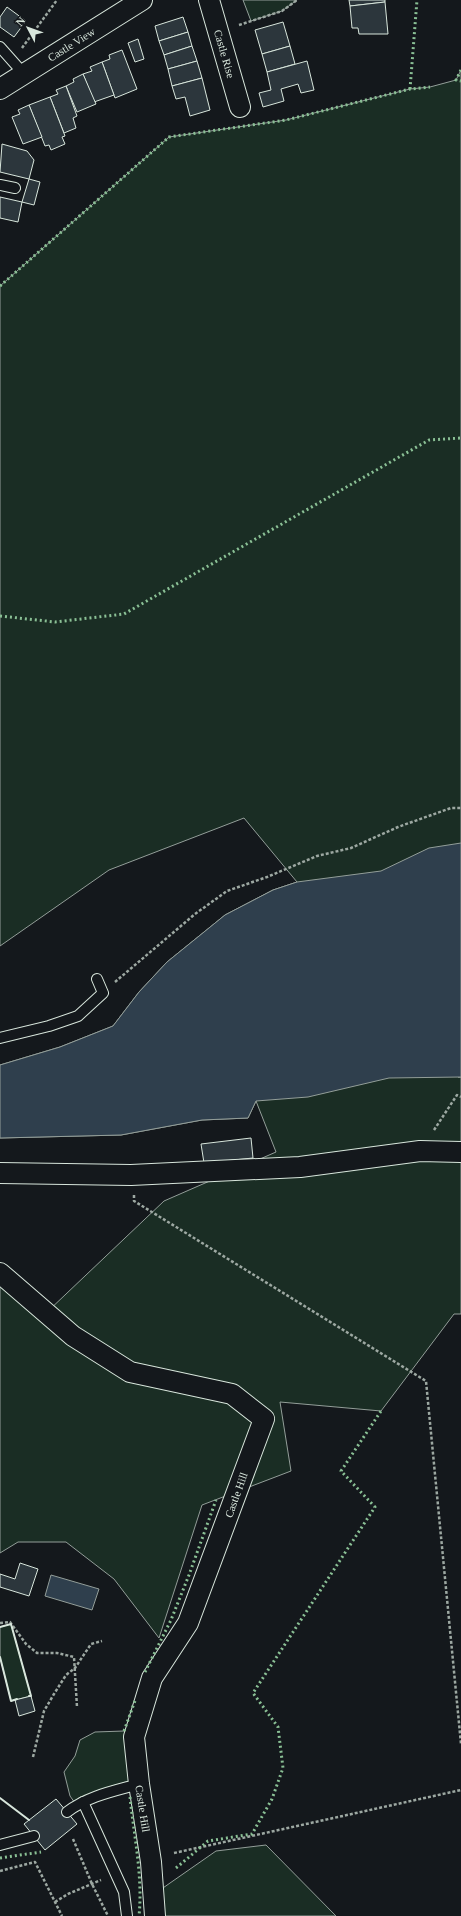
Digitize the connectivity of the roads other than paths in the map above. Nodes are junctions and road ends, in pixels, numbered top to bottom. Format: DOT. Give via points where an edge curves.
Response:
graph roads {
  1 [pos="142,0"];
  2 [pos="209,0"];
  3 [pos="0,47"];
  4 [pos="18,67"];
  5 [pos="0,89"];
  6 [pos="240,107"];
  7 [pos="0,185"];
  8 [pos="15,188"];
  9 [pos="97,979"];
  10 [pos="0,1038"];
  11 [pos="461,1152"];
  12 [pos="0,1173"];
  13 [pos="0,1273"];
  14 [pos="139,1784"];
  15 [pos="83,1802"];
  16 [pos="67,1812"];
  17 [pos="34,1836"];
  18 [pos="0,1845"];
  19 [pos="127,1916"];
  20 [pos="155,1916"];
  1 -- 4 [label="street, Castle View"];
  2 -- 6 [label="street, Castle Rise"];
  3 -- 4 [label="lane"];
  4 -- 5 [label="street, Castle View"];
  7 -- 8 [label="lane"];
  9 -- 10 [label="lane" via="103,993 78,1016"];
  11 -- 12 [label="street" via="420,1151 300,1167 131,1175"];
  13 -- 14 [label="street, Castle Hill" via="73,1336 130,1372 232,1394 264,1419 188,1623 152,1678 134,1737"];
  14 -- 15 [label="lane"];
  14 -- 20 [label="street, Castle Hill" via="152,1862"];
  15 -- 16 [label="lane"];
  15 -- 19 [label="lane" via="124,1892"];
  17 -- 18 [label="lane"];
}
